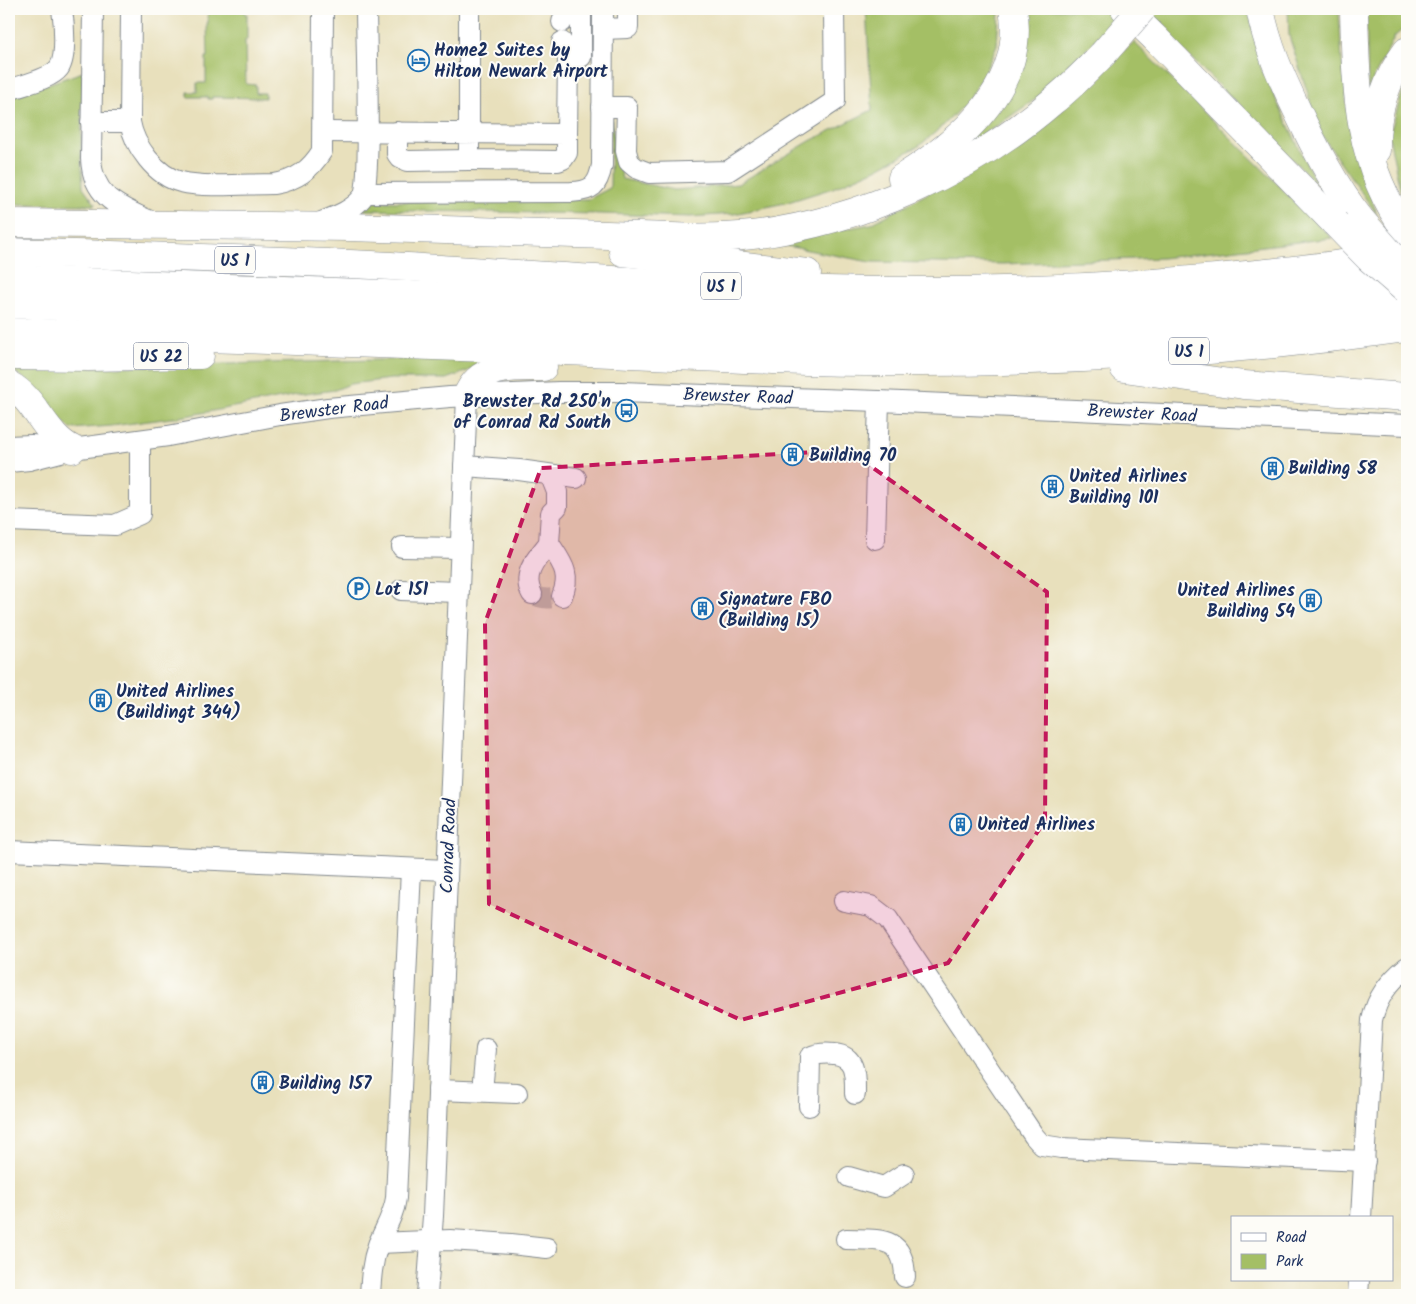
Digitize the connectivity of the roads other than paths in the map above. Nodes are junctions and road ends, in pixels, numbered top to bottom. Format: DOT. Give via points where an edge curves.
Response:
graph roads {
  1 [pos="62,9"];
  2 [pos="93,9"];
  3 [pos="131,9"];
  4 [pos="323,9"];
  5 [pos="366,9"];
  6 [pos="469,9"];
  7 [pos="581,9"];
  8 [pos="603,9"];
  9 [pos="628,9"];
  10 [pos="834,9"];
  11 [pos="1013,9"];
  12 [pos="1125,9"];
  13 [pos="1142,9"];
  14 [pos="1260,9"];
  15 [pos="1275,9"];
  16 [pos="1354,9"];
  17 [pos="603,29"];
  18 [pos="568,37"];
  19 [pos="1407,51"];
  20 [pos="603,57"];
  21 [pos="9,90"];
  22 [pos="602,107"];
  23 [pos="91,122"];
  24 [pos="130,122"];
  25 [pos="324,132"];
  26 [pos="367,132"];
  27 [pos="397,132"];
  28 [pos="469,133"];
  29 [pos="1308,133"];
  30 [pos="567,134"];
  31 [pos="469,160"];
  32 [pos="365,193"];
  33 [pos="1347,221"];
  34 [pos="1400,222"];
  35 [pos="9,223"];
  36 [pos="158,224"];
  37 [pos="309,227"];
  38 [pos="779,231"];
  39 [pos="508,232"];
  40 [pos="1407,239"];
  41 [pos="9,252"];
  42 [pos="1407,255"];
  43 [pos="9,268"];
  44 [pos="462,270"];
  45 [pos="1407,270"];
  46 [pos="1288,272"];
  47 [pos="1407,277"];
  48 [pos="9,279"];
  49 [pos="980,291"];
  50 [pos="1407,291"];
  51 [pos="1407,304"];
  52 [pos="9,306"];
  53 [pos="1368,310"];
  54 [pos="1407,311"];
  55 [pos="1407,328"];
  56 [pos="9,332"];
  57 [pos="313,341"];
  58 [pos="9,356"];
  59 [pos="723,357"];
  60 [pos="970,362"];
  61 [pos="9,385"];
  62 [pos="467,396"];
  63 [pos="1407,396"];
  64 [pos="879,401"];
  65 [pos="1407,425"];
  66 [pos="140,440"];
  67 [pos="9,446"];
  68 [pos="72,448"];
  69 [pos="9,462"];
  70 [pos="464,466"];
  71 [pos="576,478"];
  72 [pos="553,479"];
  73 [pos="9,521"];
  74 [pos="875,539"];
  75 [pos="549,543"];
  76 [pos="402,547"];
  77 [pos="460,548"];
  78 [pos="401,590"];
  79 [pos="458,592"];
  80 [pos="532,594"];
  81 [pos="562,596"];
  82 [pos="9,851"];
  83 [pos="410,869"];
  84 [pos="448,870"];
  85 [pos="844,901"];
  86 [pos="1407,968"];
  87 [pos="486,1049"];
  88 [pos="438,1090"];
  89 [pos="482,1091"];
  90 [pos="517,1093"];
  91 [pos="855,1094"];
  92 [pos="809,1106"];
  93 [pos="1364,1161"];
  94 [pos="904,1174"];
  95 [pos="848,1178"];
  96 [pos="1362,1216"];
  97 [pos="846,1239"];
  98 [pos="432,1242"];
  99 [pos="379,1243"];
  100 [pos="547,1248"];
  101 [pos="905,1277"];
  102 [pos="1359,1282"];
  103 [pos="370,1295"];
  104 [pos="427,1295"];
  105 [pos="1358,1295"];
  1 -- 21 [label="street" via="63,52 60,66 52,74"];
  2 -- 23 [label="street"];
  3 -- 24 [label="street"];
  4 -- 25 [label="street"];
  5 -- 26 [label="street"];
  6 -- 28 [label="street"];
  7 -- 18 [label="street"];
  8 -- 17 [label="street"];
  9 -- 17 [label="street" via="628,28"];
  10 -- 22 [label="street" via="835,101 728,171 649,172 636,168 629,162 626,151 627,107"];
  11 -- 38 [label="highway" via="1014,38 1007,72 988,105 964,132 934,157 889,185 828,214"];
  12 -- 33 [label="highway"];
  13 -- 38 [label="highway, bridge" via="1103,54 1053,102 998,142 953,169 872,206"];
  14 -- 29 [label="highway" via="1278,71"];
  15 -- 29 [label="highway" via="1288,78"];
  16 -- 34 [label="highway" via="1356,88 1367,150"];
  17 -- 20 [label="street"];
  18 -- 20 [label="street"];
  18 -- 30 [label="street"];
  19 -- 34 [label="highway" via="1388,83 1376,126 1377,162 1383,186"];
  20 -- 22 [label="street"];
  22 -- 32 [label="street" via="600,173 595,184 585,191"];
  23 -- 24 [label="street"];
  23 -- 36 [label="street" via="91,167 96,184 106,198"];
  24 -- 25 [label="street" via="134,138 146,157 178,182 196,184 274,184 306,172 322,151"];
  25 -- 26 [label="street"];
  26 -- 27 [label="street"];
  26 -- 32 [label="street"];
  27 -- 28 [label="street"];
  27 -- 31 [label="street" via="397,154 402,160"];
  28 -- 30 [label="street"];
  28 -- 31 [label="street"];
  29 -- 33 [label="highway" via="1332,179"];
  30 -- 31 [label="street" via="567,153 561,161"];
  32 -- 37 [label="street" via="350,208"];
  33 -- 45 [label="highway, bridge" via="1378,242"];
  33 -- 50 [label="highway, bridge" via="1374,263"];
  35 -- 36 [label="highway"];
  36 -- 37 [label="highway"];
  37 -- 39 [label="highway"];
  38 -- 39 [label="highway" via="718,238"];
  39 -- 49 [label="highway" via="547,245"];
  40 -- 46 [label="highway" via="1324,255"];
  41 -- 44 [label="highway, US 1"];
  42 -- 46 [label="highway, US 1"];
  43 -- 44 [label="highway" via="390,278"];
  44 -- 49 [label="highway, US 1" via="789,289"];
  46 -- 49 [label="highway, US 1" via="1090,287"];
  47 -- 48 [label="highway" via="1283,293 1138,306 927,314 773,311"];
  51 -- 53 [label="highway"];
  52 -- 53 [label="highway" via="890,340 1143,332"];
  53 -- 54 [label="highway"];
  55 -- 60 [label="highway, US 1" via="1183,352"];
  56 -- 57 [label="highway, US 1"];
  57 -- 58 [label="highway, US 22" via="248,353 131,357"];
  57 -- 59 [label="highway, US 1"];
  59 -- 60 [label="highway, US 1"];
  59 -- 62 [label="highway" via="674,367 506,368 482,375"];
  60 -- 63 [label="highway" via="1123,368 1244,385"];
  61 -- 68 [label="highway" via="21,393 47,427"];
  62 -- 64 [label="street, Brewster Road" via="598,391"];
  62 -- 66 [label="street, Brewster Road" via="322,409"];
  62 -- 70 [label="street, Conrad Road"];
  64 -- 65 [label="street, Brewster Road"];
  64 -- 74 [label="street"];
  66 -- 68 [label="street, Brewster Road"];
  66 -- 73 [label="street" via="140,514 115,525"];
  67 -- 68 [label="street, Brewster Road"];
  68 -- 69 [label="street, Brewster Road" via="30,460"];
  70 -- 72 [label="street" via="519,470"];
  70 -- 77 [label="street, Conrad Road"];
  71 -- 72 [label="street"];
  72 -- 75 [label="street" via="546,492 546,506 551,513"];
  75 -- 80 [label="street" via="529,572 527,581"];
  75 -- 81 [label="street" via="566,572"];
  76 -- 77 [label="street"];
  77 -- 79 [label="street, Conrad Road"];
  78 -- 79 [label="street"];
  79 -- 84 [label="street, Conrad Road"];
  82 -- 83 [label="street"];
  83 -- 84 [label="street"];
  83 -- 99 [label="street" via="396,1198"];
  84 -- 88 [label="street, Conrad Road"];
  85 -- 93 [label="street" via="872,906 884,914 1042,1145 1071,1149"];
  86 -- 93 [label="street" via="1383,992 1372,1020"];
  87 -- 89 [label="street"];
  88 -- 89 [label="street"];
  88 -- 98 [label="street, Conrad Road"];
  89 -- 90 [label="street"];
  91 -- 92 [label="street" via="851,1062 837,1054 816,1054 810,1057"];
  93 -- 96 [label="street"];
  94 -- 95 [label="street" via="884,1187"];
  97 -- 101 [label="street" via="882,1240 894,1246 901,1254"];
  98 -- 99 [label="street"];
  98 -- 100 [label="street" via="475,1241"];
  98 -- 104 [label="street, Conrad Road"];
  99 -- 103 [label="street"];
  102 -- 105 [label="street"];
}
